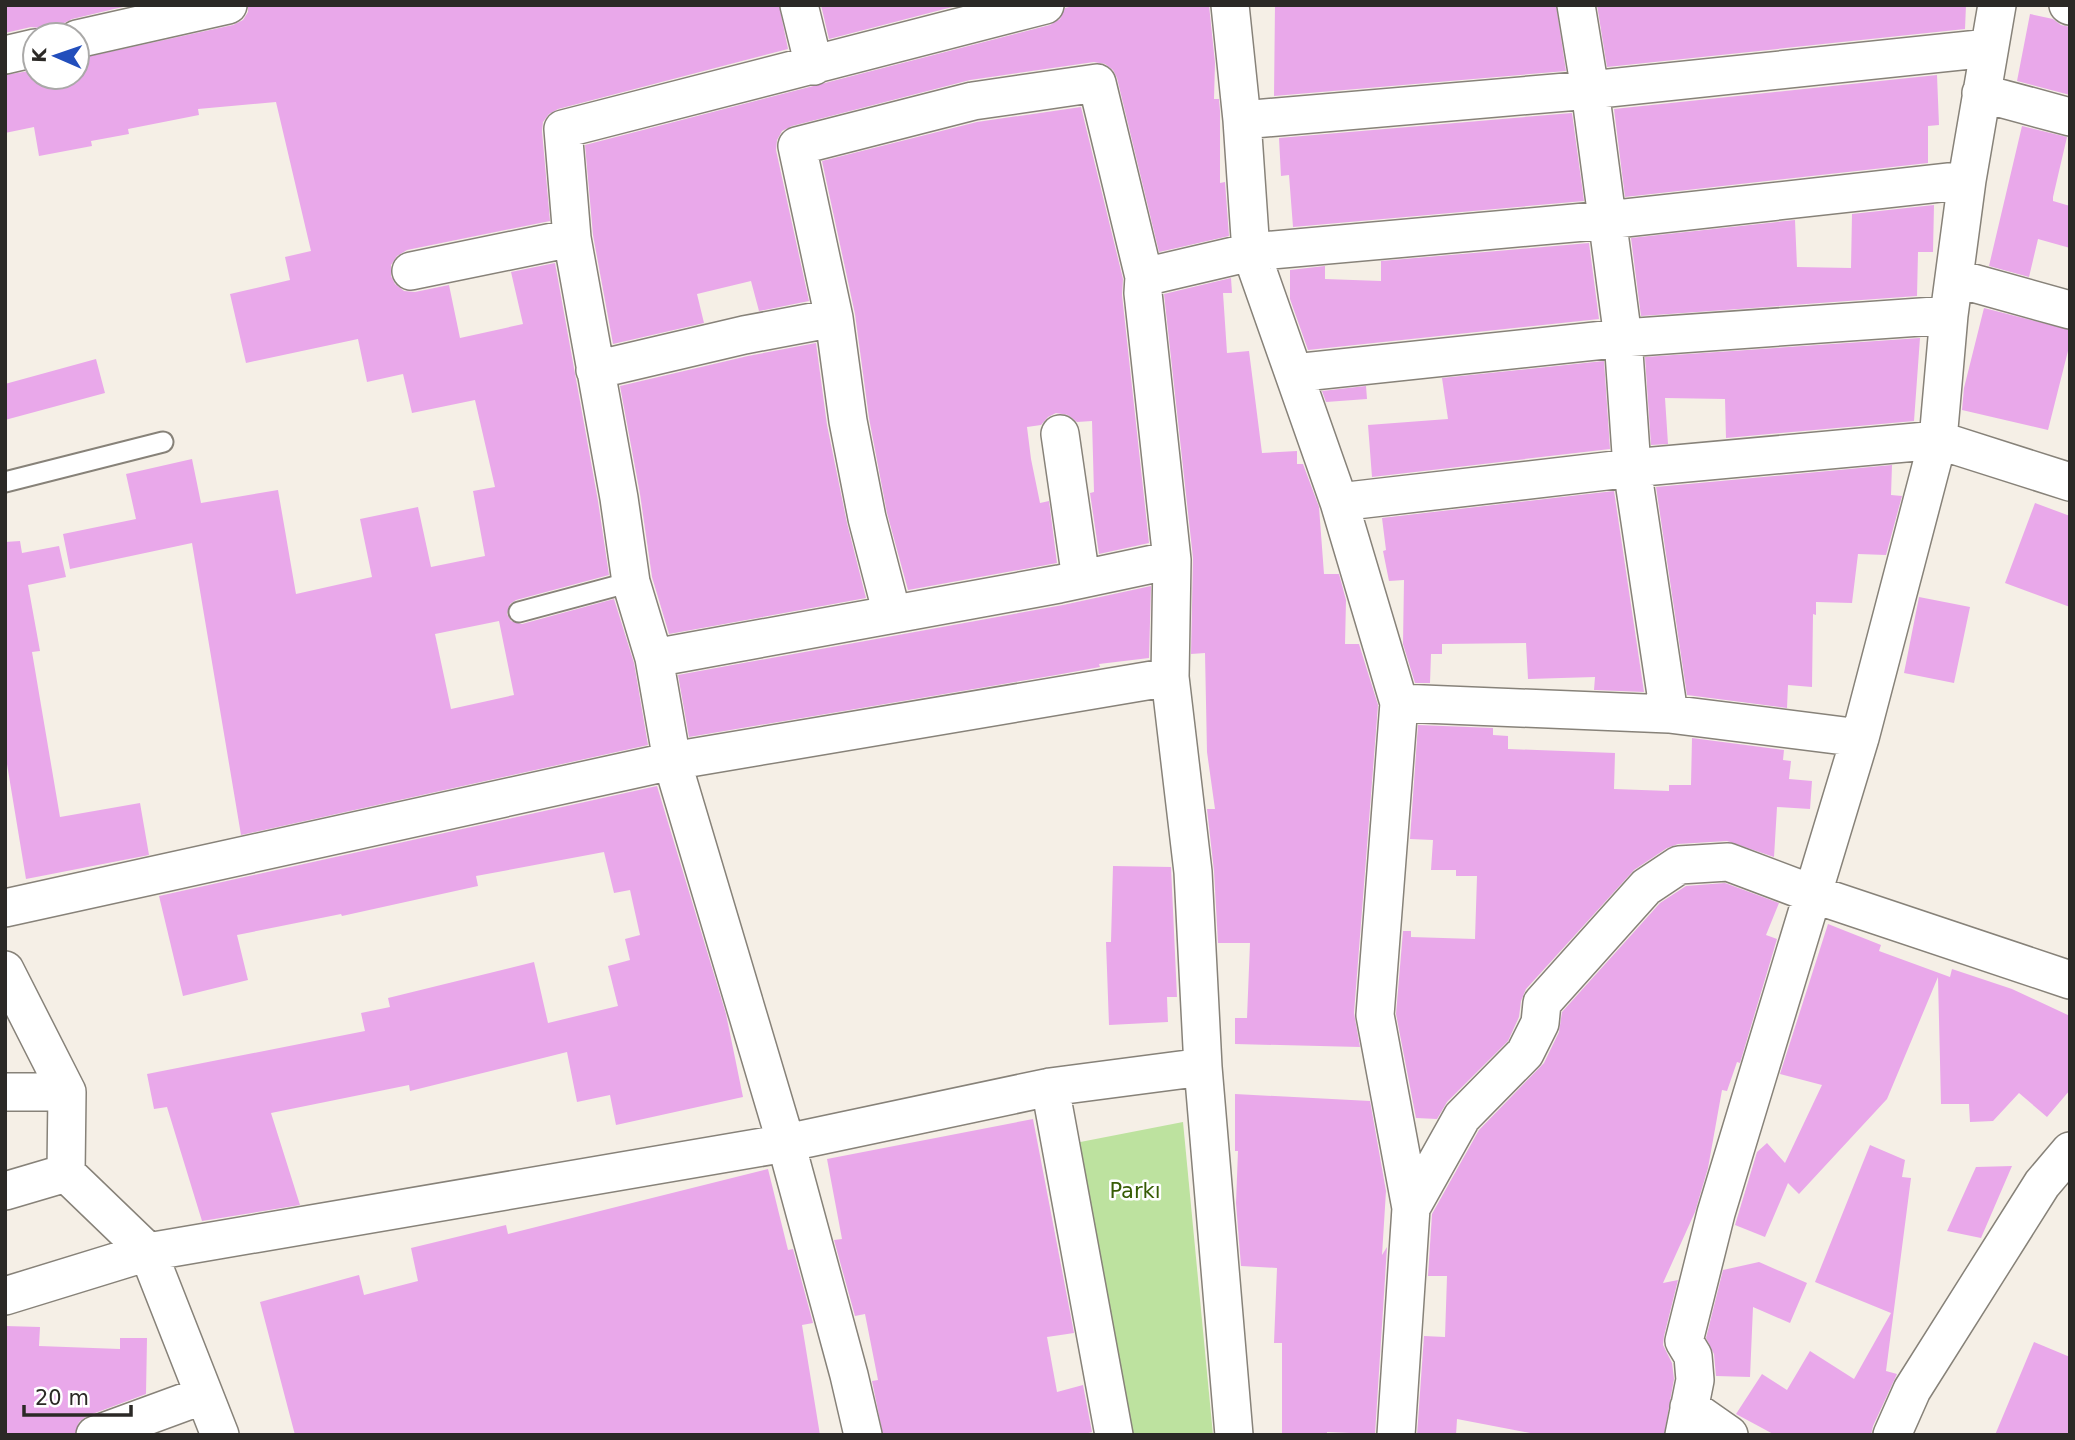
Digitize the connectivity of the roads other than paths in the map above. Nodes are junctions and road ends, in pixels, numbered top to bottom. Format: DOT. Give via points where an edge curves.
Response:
graph roads {
  1 [pos="228,5"];
  2 [pos="799,5"];
  3 [pos="1045,5"];
  4 [pos="1230,5"];
  5 [pos="1576,5"];
  6 [pos="1997,5"];
  7 [pos="91,36"];
  8 [pos="1989,48"];
  9 [pos="814,66"];
  10 [pos="1590,90"];
  11 [pos="1981,93"];
  12 [pos="2070,117"];
  13 [pos="1242,120"];
  14 [pos="1967,180"];
  15 [pos="1607,220"];
  16 [pos="572,238"];
  17 [pos="1251,253"];
  18 [pos="411,271"];
  19 [pos="1144,276"];
  20 [pos="1955,278"];
  21 [pos="2070,310"];
  22 [pos="1949,316"];
  23 [pos="834,318"];
  24 [pos="1623,338"];
  25 [pos="596,370"];
  26 [pos="1294,373"];
  27 [pos="1060,434"];
  28 [pos="1938,440"];
  29 [pos="163,442"];
  30 [pos="1632,468"];
  31 [pos="5,482"];
  32 [pos="2070,482"];
  33 [pos="1339,502"];
  34 [pos="1172,560"];
  35 [pos="1081,579"];
  36 [pos="631,582"];
  37 [pos="519,612"];
  38 [pos="892,614"];
  39 [pos="654,658"];
  40 [pos="1170,677"];
  41 [pos="1399,703"];
  42 [pos="1670,714"];
  43 [pos="1860,738"];
  44 [pos="672,761"];
  45 [pos="1813,894"];
  46 [pos="5,908"];
  47 [pos="5,970"];
  48 [pos="2070,980"];
  49 [pos="1203,1067"];
  50 [pos="1050,1087"];
  51 [pos="5,1092"];
  52 [pos="67,1092"];
  53 [pos="786,1143"];
  54 [pos="2070,1151"];
  55 [pos="66,1173"];
  56 [pos="5,1191"];
  57 [pos="1411,1208"];
  58 [pos="148,1252"];
  59 [pos="5,1296"];
  60 [pos="204,1395"];
  61 [pos="1687,1421"];
  62 [pos="95,1435"];
  63 [pos="220,1435"];
  64 [pos="863,1435"];
  65 [pos="1114,1435"];
  66 [pos="1234,1435"];
  67 [pos="1396,1435"];
  68 [pos="1729,1435"];
  69 [pos="1892,1435"];
  1 -- 7 [label="street"];
  2 -- 9 [label="street"];
  3 -- 9 [label="street"];
  4 -- 13 [label="street"];
  5 -- 10 [label="street"];
  6 -- 8 [label="street"];
  8 -- 10 [label="street"];
  8 -- 11 [label="street"];
  9 -- 16 [label="street" via="563,129"];
  10 -- 13 [label="street"];
  10 -- 15 [label="street"];
  11 -- 12 [label="street"];
  11 -- 14 [label="street"];
  13 -- 17 [label="street"];
  14 -- 15 [label="street"];
  14 -- 20 [label="street"];
  15 -- 17 [label="street"];
  15 -- 24 [label="street"];
  16 -- 18 [label="street"];
  16 -- 25 [label="street"];
  17 -- 19 [label="street"];
  17 -- 26 [label="street"];
  19 -- 23 [label="street" via="1097,83 973,100 797,146"];
  19 -- 34 [label="street"];
  20 -- 21 [label="street"];
  20 -- 22 [label="street"];
  22 -- 24 [label="street"];
  22 -- 28 [label="street"];
  23 -- 25 [label="street"];
  23 -- 38 [label="street" via="867,518"];
  24 -- 26 [label="street"];
  24 -- 30 [label="street"];
  25 -- 36 [label="street"];
  26 -- 33 [label="street"];
  27 -- 35 [label="street"];
  28 -- 30 [label="street"];
  28 -- 32 [label="street"];
  28 -- 43 [label="street"];
  29 -- 31 [label="lane"];
  30 -- 33 [label="street"];
  30 -- 42 [label="street"];
  33 -- 41 [label="street"];
  34 -- 35 [label="street"];
  34 -- 40 [label="street"];
  35 -- 38 [label="street"];
  36 -- 37 [label="lane"];
  36 -- 39 [label="street"];
  38 -- 39 [label="street"];
  39 -- 44 [label="street"];
  40 -- 44 [label="street"];
  40 -- 49 [label="street" via="1193,872"];
  41 -- 42 [label="street"];
  41 -- 57 [label="street" via="1375,1015"];
  42 -- 43 [label="street"];
  43 -- 45 [label="street"];
  44 -- 46 [label="street"];
  44 -- 53 [label="street"];
  45 -- 48 [label="street"];
  45 -- 57 [label="street" via="1728,862 1679,865 1646,887 1542,1003 1540,1023 1525,1053 1462,1117"];
  45 -- 61 [label="street" via="1716,1213 1684,1341 1693,1356 1695,1380"];
  47 -- 52 [label="street"];
  49 -- 50 [label="street"];
  49 -- 66 [label="street"];
  50 -- 53 [label="street"];
  50 -- 65 [label="street"];
  51 -- 52 [label="street"];
  52 -- 55 [label="street"];
  53 -- 58 [label="street"];
  53 -- 64 [label="street"];
  54 -- 69 [label="street" via="2042,1184 1912,1390"];
  55 -- 56 [label="street"];
  55 -- 58 [label="street"];
  57 -- 67 [label="street"];
  58 -- 59 [label="street"];
  58 -- 60 [label="street"];
  60 -- 62 [label="street"];
  60 -- 63 [label="street"];
  61 -- 68 [label="street"];
}
